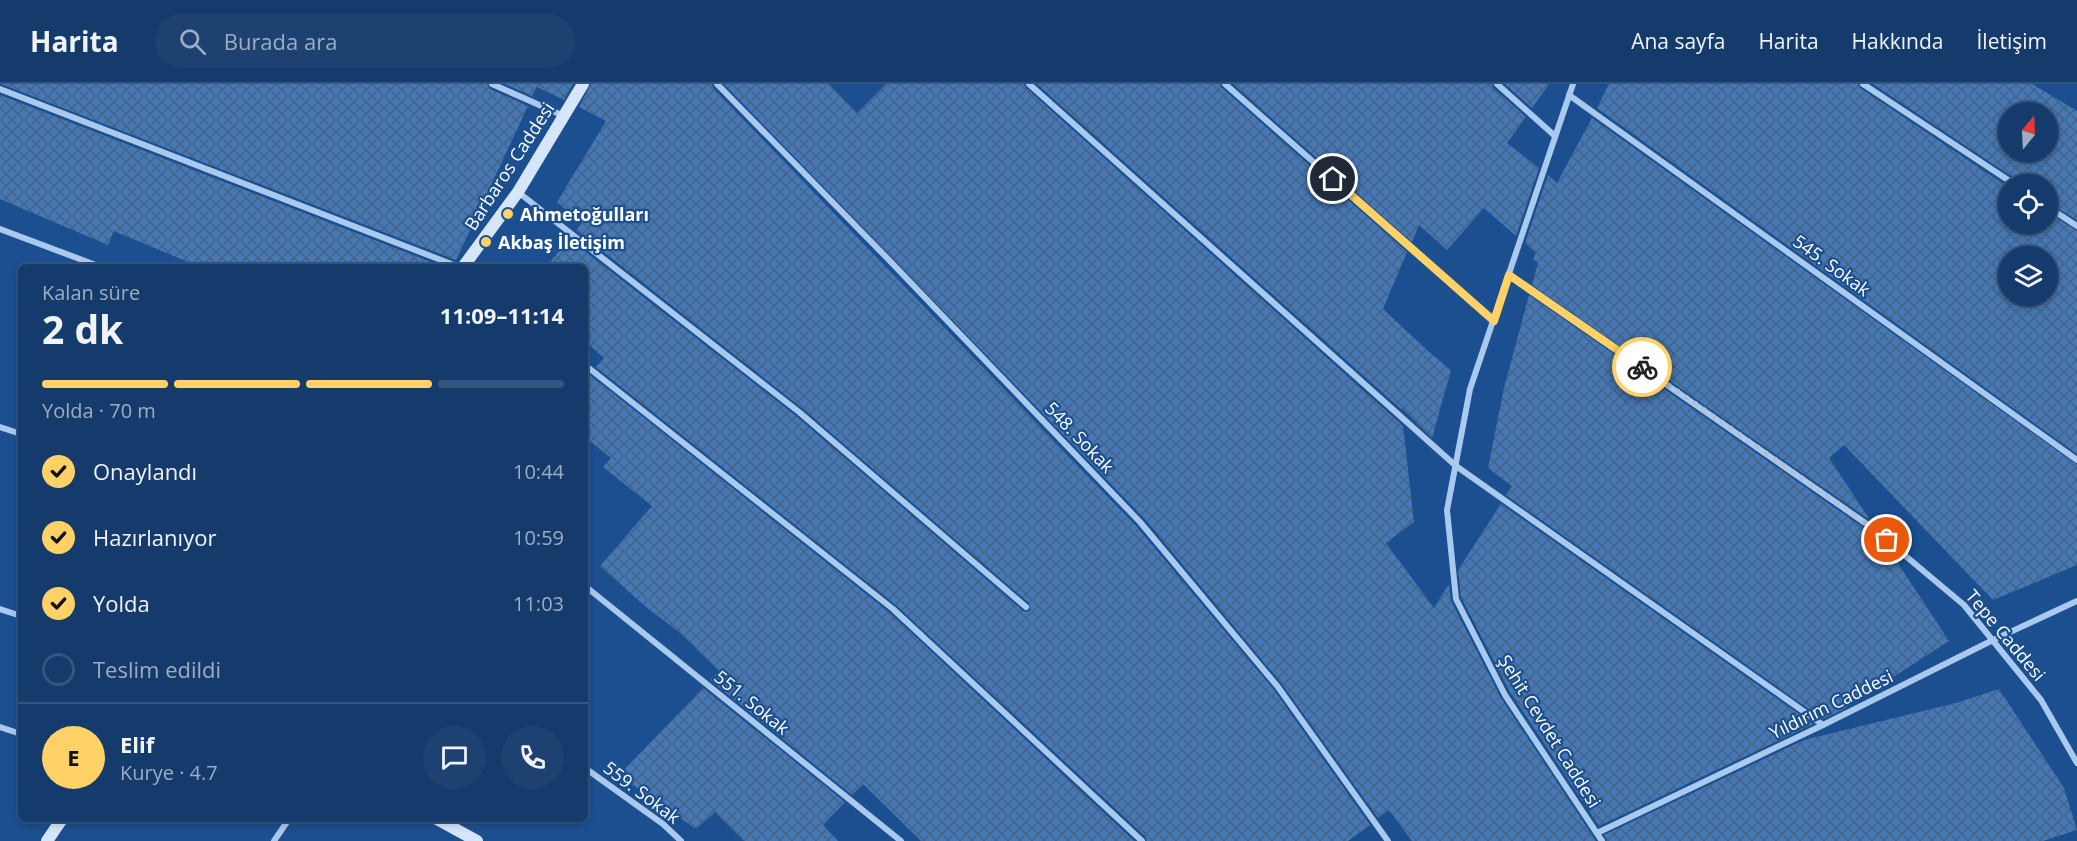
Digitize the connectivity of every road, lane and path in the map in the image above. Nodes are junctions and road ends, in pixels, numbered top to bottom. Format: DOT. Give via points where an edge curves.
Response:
graph roads {
  1 [pos="492,84"];
  2 [pos="583,84"];
  3 [pos="717,84"];
  4 [pos="1029,84"];
  5 [pos="1225,84"];
  6 [pos="1497,84"];
  7 [pos="1573,84"];
  8 [pos="1863,84"];
  9 [pos="0,89"];
  10 [pos="1569,95"];
  11 [pos="564,116"];
  12 [pos="1555,136"];
  13 [pos="1999,174"];
  14 [pos="518,192"];
  15 [pos="2058,214"];
  16 [pos="2077,226"];
  17 [pos="0,229"];
  18 [pos="93,264"];
  19 [pos="453,264"];
  20 [pos="463,264"];
  21 [pos="1509,275"];
  22 [pos="1494,321"];
  23 [pos="588,368"];
  24 [pos="0,427"];
  25 [pos="18,433"];
  26 [pos="2077,460"];
  27 [pos="1456,466"];
  28 [pos="588,588"];
  29 [pos="2077,601"];
  30 [pos="1026,607"];
  31 [pos="0,609"];
  32 [pos="18,615"];
  33 [pos="1993,640"];
  34 [pos="1823,725"];
  35 [pos="0,727"];
  36 [pos="18,733"];
  37 [pos="2077,763"];
  38 [pos="588,770"];
  39 [pos="60,822"];
  40 [pos="287,822"];
  41 [pos="442,822"];
  42 [pos="1597,833"];
  43 [pos="47,841"];
  44 [pos="274,841"];
  45 [pos="477,841"];
  46 [pos="681,841"];
  47 [pos="901,841"];
  48 [pos="1142,841"];
  49 [pos="1388,841"];
  50 [pos="1602,841"];
  1 -- 11 [label="street"];
  2 -- 11 [label="main road, Barbaros Caddesi"];
  3 -- 49 [label="street, 548. Sokak" via="1140,522 1278,687"];
  4 -- 27 [label="street"];
  5 -- 22 [label="street"];
  6 -- 12 [label="street"];
  7 -- 10 [label="street, Şehit Cevdet Caddesi"];
  8 -- 13 [label="street"];
  9 -- 19 [label="street"];
  10 -- 12 [label="street, Şehit Cevdet Caddesi"];
  10 -- 26 [label="street, 545. Sokak"];
  11 -- 14 [label="main road, Barbaros Caddesi"];
  12 -- 21 [label="street, Şehit Cevdet Caddesi"];
  14 -- 20 [label="main road, Barbaros Caddesi"];
  14 -- 30 [label="street" via="799,412"];
  15 -- 16 [label="street"];
  17 -- 18 [label="street"];
  21 -- 22 [label="street, Şehit Cevdet Caddesi"];
  21 -- 33 [label="street, Tepe Caddesi" via="1871,527 1964,605"];
  22 -- 27 [label="street, Şehit Cevdet Caddesi" via="1470,389"];
  23 -- 48 [label="street" via="893,609"];
  24 -- 25 [label="street"];
  27 -- 34 [label="street"];
  27 -- 42 [label="street, Şehit Cevdet Caddesi" via="1447,510 1456,598 1505,695"];
  28 -- 47 [label="street, 551. Sokak"];
  29 -- 33 [label="street, Yıldırım Caddesi"];
  31 -- 32 [label="street"];
  33 -- 34 [label="street, Yıldırım Caddesi"];
  33 -- 37 [label="street, Tepe Caddesi" via="2041,700"];
  34 -- 42 [label="street, Yıldırım Caddesi"];
  35 -- 36 [label="street"];
  38 -- 46 [label="street, 559. Sokak"];
  39 -- 43 [label="main road"];
  40 -- 44 [label="street"];
  41 -- 45 [label="main road"];
  42 -- 50 [label="street, Şehit Cevdet Caddesi"];
}
